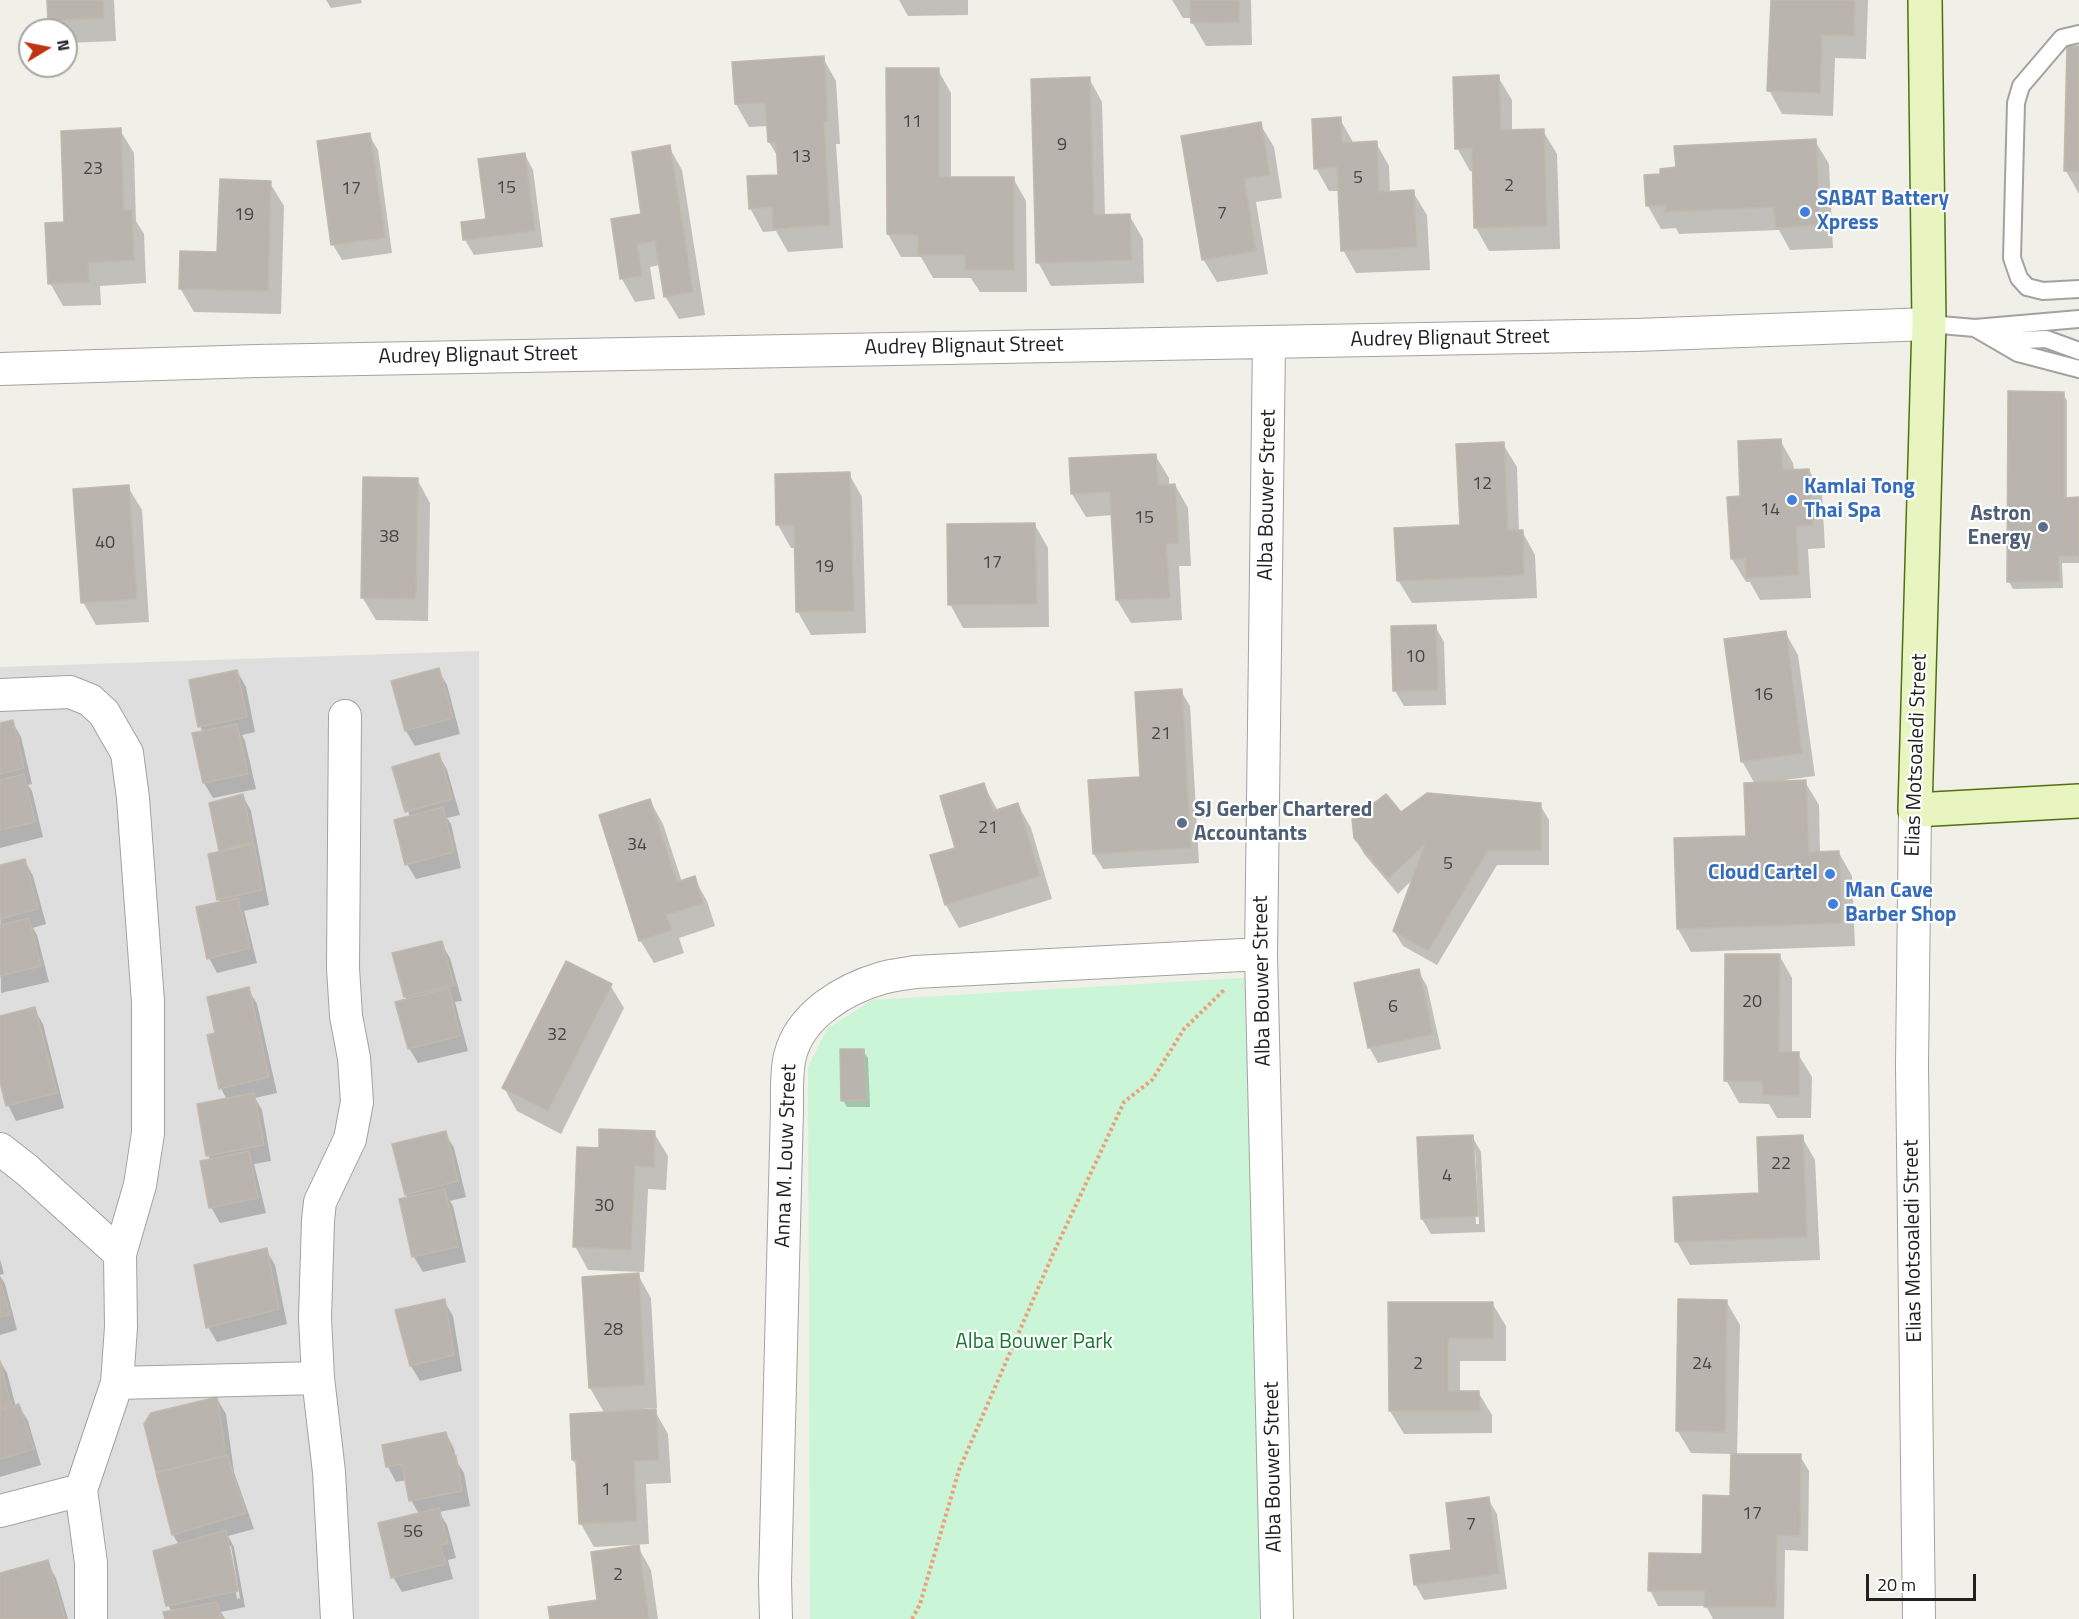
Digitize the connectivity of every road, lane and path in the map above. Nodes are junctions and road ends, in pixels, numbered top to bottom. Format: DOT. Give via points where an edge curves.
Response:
graph roads {
  1 [pos="1925,0"];
  2 [pos="2079,34"];
  3 [pos="2079,289"];
  4 [pos="2075,321"];
  5 [pos="1929,324"];
  6 [pos="1975,328"];
  7 [pos="1269,342"];
  8 [pos="2079,351"];
  9 [pos="0,369"];
  10 [pos="2079,369"];
  11 [pos="0,695"];
  12 [pos="345,716"];
  13 [pos="2079,801"];
  14 [pos="1915,810"];
  15 [pos="1262,954"];
  16 [pos="0,1149"];
  17 [pos="120,1254"];
  18 [pos="318,1378"];
  19 [pos="117,1383"];
  20 [pos="81,1490"];
  21 [pos="0,1511"];
  22 [pos="91,1619"];
  23 [pos="337,1619"];
  24 [pos="776,1619"];
  25 [pos="912,1619"];
  26 [pos="1277,1619"];
  27 [pos="1920,1619"];
  1 -- 5 [label="street, Elias Motsoaledi Street"];
  2 -- 3 [label="lane" via="2062,38 2021,86 2016,103 2012,258 2027,287 2043,291"];
  4 -- 6 [label="lane"];
  5 -- 6 [label="lane"];
  5 -- 7 [label="street, Audrey Blignaut Street" via="1636,335"];
  5 -- 14 [label="street, Elias Motsoaledi Street"];
  6 -- 8 [label="lane" via="2001,341 2046,339"];
  6 -- 10 [label="lane" via="2018,353"];
  7 -- 9 [label="street, Audrey Blignaut Street"];
  7 -- 15 [label="street, Alba Bouwer Street"];
  11 -- 17 [label="street" via="70,692 90,700 104,712 127,753 148,1002 148,1133 140,1185"];
  12 -- 18 [label="street" via="343,968 357,1102 350,1139 320,1202 315,1318"];
  13 -- 14 [label="street"];
  14 -- 27 [label="street, Elias Motsoaledi Street" via="1912,1066"];
  15 -- 24 [label="street, Anna M. Louw Street" via="893,976 828,1003 795,1039 789,1059 787,1108"];
  15 -- 25 [label="path" via="1184,1029 1152,1080 1124,1102 959,1470 920,1604"];
  15 -- 26 [label="street, Alba Bouwer Street"];
  16 -- 17 [label="street"];
  17 -- 19 [label="street"];
  18 -- 19 [label="street"];
  18 -- 23 [label="street"];
  19 -- 20 [label="street"];
  20 -- 21 [label="street"];
  20 -- 22 [label="street" via="91,1563"];
}
